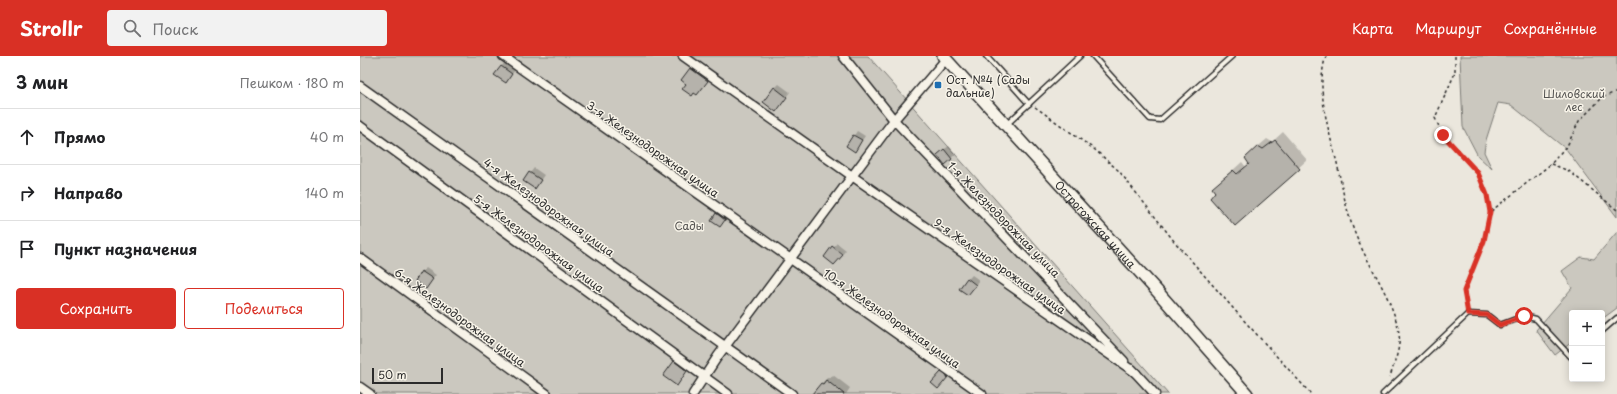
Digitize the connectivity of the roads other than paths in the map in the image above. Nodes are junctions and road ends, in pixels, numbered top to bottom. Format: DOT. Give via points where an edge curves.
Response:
graph roads {
  1 [pos="503,56"];
  2 [pos="683,56"];
  3 [pos="843,56"];
  4 [pos="986,56"];
  5 [pos="1080,56"];
  6 [pos="1093,56"];
  7 [pos="1232,56"];
  8 [pos="945,58"];
  9 [pos="360,86"];
  10 [pos="1029,104"];
  11 [pos="894,120"];
  12 [pos="1006,125"];
  13 [pos="360,126"];
  14 [pos="852,176"];
  15 [pos="360,258"];
  16 [pos="790,259"];
  17 [pos="1617,318"];
  18 [pos="1605,328"];
  19 [pos="725,347"];
  20 [pos="1569,355"];
  21 [pos="1136,373"];
  22 [pos="704,377"];
  23 [pos="360,387"];
  24 [pos="370,394"];
  25 [pos="547,394"];
  26 [pos="693,394"];
  27 [pos="728,394"];
  28 [pos="792,394"];
  29 [pos="982,394"];
  30 [pos="1154,394"];
  31 [pos="1247,394"];
  32 [pos="1385,394"];
  1 -- 16 [label="street, 3-я Железнодорожная улица"];
  2 -- 14 [label="street, 9-я Железнодорожная улица"];
  3 -- 11 [label="street, 1-я Железнодорожная улица"];
  4 -- 10 [label="lane"];
  5 -- 10 [label="lane"];
  6 -- 7 [label="lane" via="1150,119 1160,120"];
  8 -- 11 [label="street"];
  8 -- 12 [label="street, Острогожская улица"];
  9 -- 19 [label="street, 4-я Железнодорожная улица"];
  10 -- 12 [label="lane"];
  11 -- 14 [label="street"];
  11 -- 21 [label="street, 1-я Железнодорожная улица"];
  12 -- 31 [label="street, Острогожская улица"];
  13 -- 22 [label="street, 5-я Железнодорожная улица"];
  14 -- 16 [label="street"];
  14 -- 21 [label="street, 9-я Железнодорожная улица"];
  15 -- 25 [label="street, 6-я Железнодорожная улица"];
  16 -- 19 [label="street"];
  16 -- 29 [label="street, 10-я Железнодорожная улица"];
  17 -- 18 [label="lane"];
  19 -- 22 [label="street"];
  19 -- 28 [label="street, 4-я Железнодорожная улица"];
  20 -- 32 [label="lane" via="1536,319 1524,316 1500,325 1487,315 1468,314"];
  21 -- 30 [label="street, 1-я Железнодорожная улица"];
  22 -- 26 [label="street"];
  22 -- 27 [label="street, 5-я Железнодорожная улица"];
  23 -- 24 [label="street"];
}
